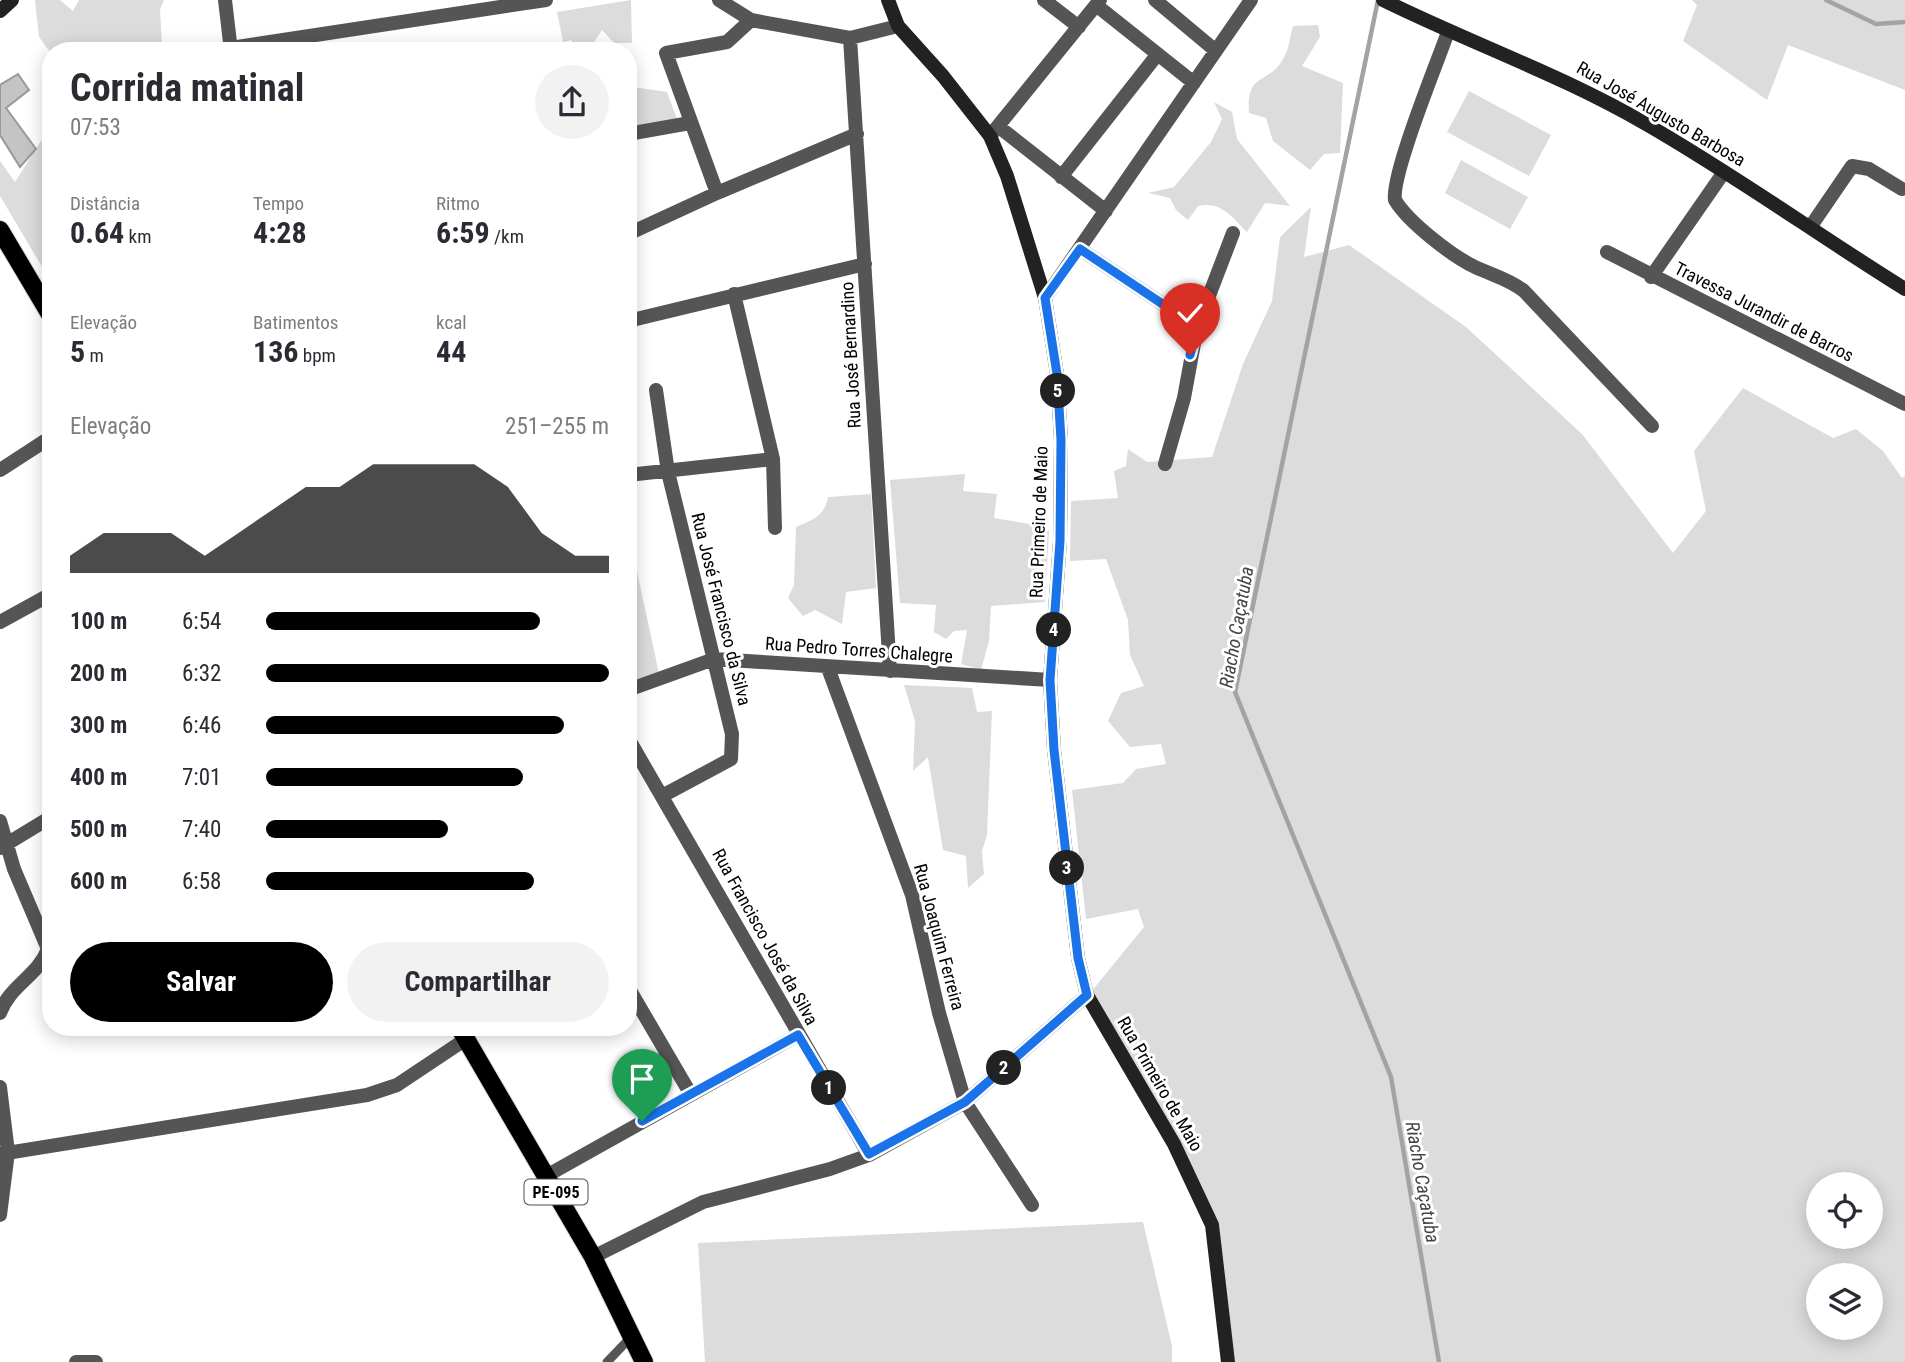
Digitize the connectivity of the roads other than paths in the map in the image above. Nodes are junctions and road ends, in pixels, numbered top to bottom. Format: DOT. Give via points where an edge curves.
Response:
graph roads {
  1 [pos="12,0"];
  2 [pos="225,0"];
  3 [pos="546,0"];
  4 [pos="719,0"];
  5 [pos="888,0"];
  6 [pos="1044,0"];
  7 [pos="1155,0"];
  8 [pos="1251,0"];
  9 [pos="1382,0"];
  10 [pos="1098,3"];
  11 [pos="0,11"];
  12 [pos="751,20"];
  13 [pos="898,26"];
  14 [pos="1079,27"];
  15 [pos="1448,32"];
  16 [pos="850,38"];
  17 [pos="229,42"];
  18 [pos="275,42"];
  19 [pos="1216,51"];
  20 [pos="1157,55"];
  21 [pos="1194,83"];
  22 [pos="690,123"];
  23 [pos="995,131"];
  24 [pos="637,132"];
  25 [pos="857,134"];
  26 [pos="1724,172"];
  27 [pos="1061,177"];
  28 [pos="1902,188"];
  29 [pos="717,193"];
  30 [pos="1106,211"];
  31 [pos="1811,226"];
  32 [pos="0,230"];
  33 [pos="637,230"];
  34 [pos="1233,233"];
  35 [pos="1080,249"];
  36 [pos="1607,252"];
  37 [pos="865,264"];
  38 [pos="1651,276"];
  39 [pos="1905,289"];
  40 [pos="734,294"];
  41 [pos="1045,298"];
  42 [pos="42,301"];
  43 [pos="637,319"];
  44 [pos="1197,327"];
  45 [pos="656,390"];
  46 [pos="1905,404"];
  47 [pos="1652,426"];
  48 [pos="42,443"];
  49 [pos="773,458"];
  50 [pos="1165,464"];
  51 [pos="0,470"];
  52 [pos="668,472"];
  53 [pos="637,474"];
  54 [pos="775,528"];
  55 [pos="42,599"];
  56 [pos="0,622"];
  57 [pos="714,659"];
  58 [pos="828,668"];
  59 [pos="890,671"];
  60 [pos="1050,680"];
  61 [pos="637,687"];
  62 [pos="637,753"];
  63 [pos="662,796"];
  64 [pos="0,821"];
  65 [pos="42,822"];
  66 [pos="3,846"];
  67 [pos="42,935"];
  68 [pos="42,960"];
  69 [pos="1087,995"];
  70 [pos="637,1002"];
  71 [pos="0,1013"];
  72 [pos="798,1035"];
  73 [pos="459,1036"];
  74 [pos="465,1036"];
  75 [pos="0,1087"];
  76 [pos="690,1093"];
  77 [pos="965,1102"];
  78 [pos="4,1153"];
  79 [pos="869,1154"];
  80 [pos="546,1176"];
  81 [pos="1032,1205"];
  82 [pos="0,1215"];
  83 [pos="593,1257"];
  84 [pos="632,1336"];
  85 [pos="76,1362"];
  86 [pos="96,1362"];
  87 [pos="607,1362"];
  88 [pos="644,1362"];
  89 [pos="1228,1362"];
  1 -- 11 [label="street"];
  2 -- 17 [label="street"];
  3 -- 18 [label="street"];
  4 -- 12 [label="street"];
  5 -- 13 [label="street"];
  6 -- 14 [label="street"];
  7 -- 19 [label="street"];
  8 -- 19 [label="street"];
  9 -- 15 [label="street, Rua José Augusto Barbosa"];
  10 -- 14 [label="street"];
  10 -- 20 [label="street"];
  12 -- 16 [label="street"];
  12 -- 22 [label="street" via="727,42 666,53"];
  13 -- 16 [label="street"];
  13 -- 23 [label="street, Rua Primeiro de Maio"];
  14 -- 23 [label="street"];
  15 -- 26 [label="street, Rua José Augusto Barbosa" via="1567,81"];
  15 -- 47 [label="street" via="1403,158 1395,200 1456,256 1524,291"];
  16 -- 25 [label="street, Rua José Bernardino"];
  19 -- 21 [label="street"];
  20 -- 21 [label="street"];
  20 -- 27 [label="street"];
  21 -- 30 [label="street"];
  22 -- 24 [label="street"];
  22 -- 29 [label="street"];
  23 -- 27 [label="street"];
  23 -- 41 [label="street, Rua Primeiro de Maio"];
  25 -- 29 [label="street"];
  25 -- 37 [label="street, Rua José Bernardino"];
  26 -- 31 [label="street, Rua José Augusto Barbosa"];
  26 -- 38 [label="street"];
  27 -- 30 [label="street"];
  28 -- 31 [label="street" via="1869,169 1852,166"];
  29 -- 33 [label="street"];
  30 -- 35 [label="street"];
  31 -- 39 [label="street, Rua José Augusto Barbosa"];
  32 -- 42 [label="main road"];
  34 -- 44 [label="street"];
  35 -- 41 [label="street"];
  35 -- 44 [label="street"];
  36 -- 38 [label="street, Travessa Jurandir de Barros"];
  37 -- 40 [label="street"];
  37 -- 59 [label="street, Rua José Bernardino"];
  38 -- 46 [label="street, Travessa Jurandir de Barros"];
  40 -- 43 [label="street"];
  40 -- 49 [label="street"];
  41 -- 60 [label="street, Rua Primeiro de Maio" via="1061,440 1060,541"];
  44 -- 50 [label="street"];
  45 -- 52 [label="street, Rua José Francisco da Silva"];
  48 -- 51 [label="street"];
  49 -- 52 [label="street"];
  49 -- 54 [label="street"];
  52 -- 53 [label="street"];
  52 -- 57 [label="street, Rua José Francisco da Silva"];
  55 -- 56 [label="street"];
  57 -- 58 [label="street, Rua Pedro Torres Chalegre"];
  57 -- 61 [label="street, Rua Pedro Torres Chalegre"];
  57 -- 63 [label="street, Rua José Francisco da Silva" via="733,756"];
  58 -- 59 [label="street, Rua Pedro Torres Chalegre"];
  58 -- 77 [label="street, Rua Joaquim Ferreira" via="912,895"];
  59 -- 60 [label="street, Rua Pedro Torres Chalegre"];
  60 -- 69 [label="street, Rua Primeiro de Maio" via="1059,798 1078,958"];
  62 -- 63 [label="street, Rua Francisco José da Silva"];
  63 -- 72 [label="street, Rua Francisco José da Silva"];
  64 -- 66 [label="street"];
  65 -- 66 [label="street"];
  66 -- 67 [label="street"];
  68 -- 71 [label="street" via="11,991"];
  69 -- 77 [label="street"];
  69 -- 89 [label="street, Rua Primeiro de Maio" via="1174,1143 1212,1225"];
  70 -- 76 [label="street"];
  72 -- 76 [label="street"];
  72 -- 79 [label="street, Rua Francisco José da Silva"];
  73 -- 78 [label="street" via="397,1085 367,1095"];
  74 -- 80 [label="main road, PE-095"];
  75 -- 78 [label="street"];
  76 -- 80 [label="street"];
  77 -- 79 [label="street"];
  77 -- 81 [label="street, Rua Joaquim Ferreira"];
  78 -- 82 [label="street"];
  79 -- 83 [label="street" via="703,1202"];
  80 -- 83 [label="main road, PE-095"];
  83 -- 84 [label="main road, PE-095"];
  84 -- 87 [label="lane"];
  84 -- 88 [label="main road, PE-095"];
  85 -- 86 [label="street"];
}
